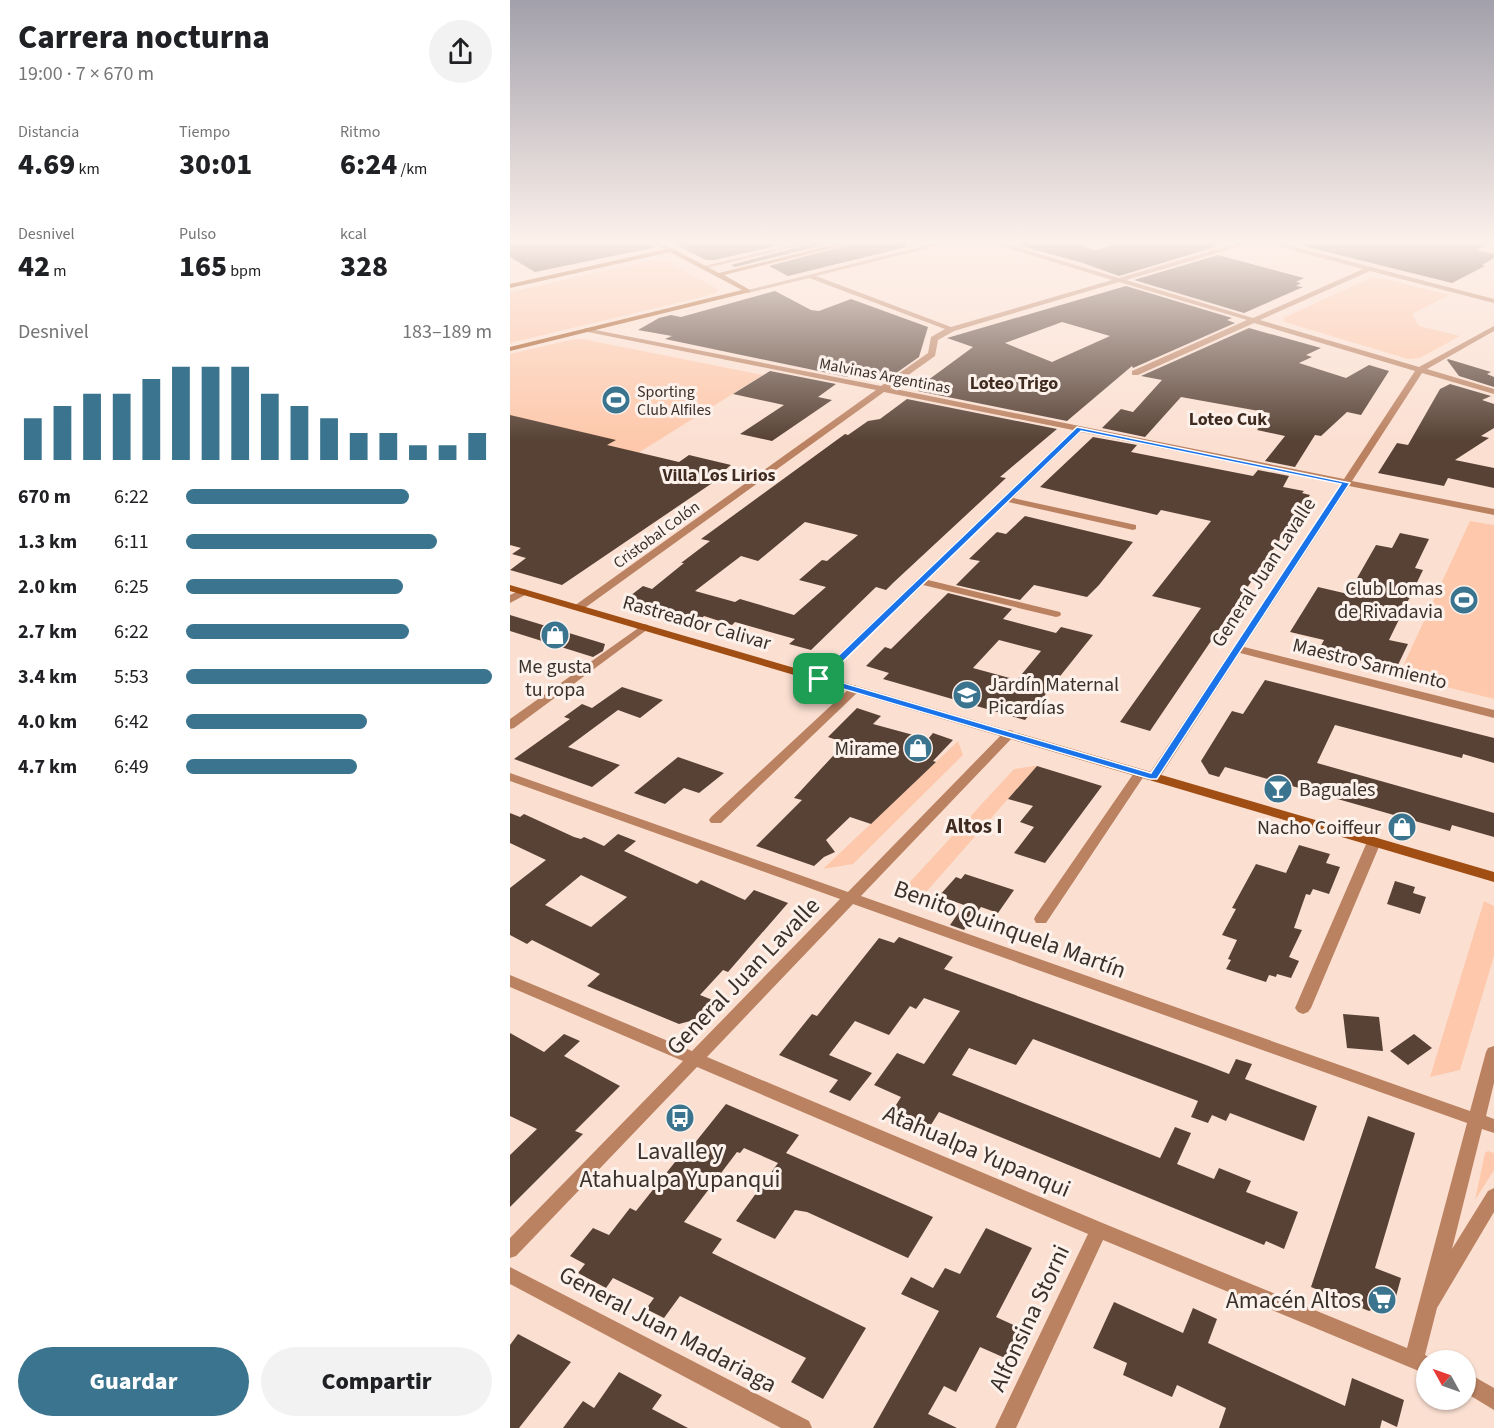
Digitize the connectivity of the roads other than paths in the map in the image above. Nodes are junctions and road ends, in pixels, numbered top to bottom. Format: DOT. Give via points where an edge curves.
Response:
graph roads {
  1 [pos="684,307"];
  2 [pos="891,307"];
  3 [pos="1028,307"];
  4 [pos="1208,307"];
  5 [pos="1283,307"];
  6 [pos="1253,320"];
  7 [pos="1494,328"];
  8 [pos="951,329"];
  9 [pos="588,330"];
  10 [pos="510,349"];
  11 [pos="1420,370"];
  12 [pos="1135,373"];
  13 [pos="883,389"];
  14 [pos="1494,392"];
  15 [pos="1079,429"];
  16 [pos="1346,483"];
  17 [pos="1006,500"];
  18 [pos="1494,512"];
  19 [pos="1133,527"];
  20 [pos="921,581"];
  21 [pos="510,588"];
  22 [pos="523,592"];
  23 [pos="510,600"];
  24 [pos="578,608"];
  25 [pos="1056,614"];
  26 [pos="644,627"];
  27 [pos="1237,650"];
  28 [pos="819,679"];
  29 [pos="855,689"];
  30 [pos="1494,714"];
  31 [pos="510,725"];
  32 [pos="1009,735"];
  33 [pos="1147,775"];
  34 [pos="510,777"];
  35 [pos="716,820"];
  36 [pos="1374,842"];
  37 [pos="1494,877"];
  38 [pos="851,898"];
  39 [pos="1041,919"];
  40 [pos="510,981"];
  41 [pos="1304,1008"];
  42 [pos="1494,1052"];
  43 [pos="694,1060"];
  44 [pos="1476,1120"];
  45 [pos="1494,1126"];
  46 [pos="1494,1196"];
  47 [pos="1099,1230"];
  48 [pos="510,1250"];
  49 [pos="510,1275"];
  50 [pos="1428,1305"];
  51 [pos="1422,1350"];
  52 [pos="1416,1360"];
  53 [pos="1476,1388"];
  54 [pos="1494,1400"];
  55 [pos="802,1428"];
  56 [pos="1005,1428"];
  1 -- 9 [label="street"];
  2 -- 8 [label="street"];
  3 -- 8 [label="street"];
  4 -- 6 [label="street"];
  5 -- 6 [label="street"];
  6 -- 11 [label="street"];
  6 -- 12 [label="street"];
  7 -- 11 [label="street, General Juan Lavalle"];
  8 -- 13 [label="street, Cristobal Colón" via="934,339 932,354"];
  9 -- 10 [label="street"];
  9 -- 13 [label="street, Malvinas Argentinas"];
  11 -- 14 [label="street"];
  11 -- 16 [label="street, General Juan Lavalle"];
  13 -- 15 [label="street, Malvinas Argentinas"];
  13 -- 24 [label="street, Cristobal Colón"];
  15 -- 16 [label="street, Malvinas Argentinas"];
  15 -- 17 [label="street"];
  16 -- 18 [label="street, Malvinas Argentinas"];
  16 -- 27 [label="street, General Juan Lavalle"];
  17 -- 19 [label="street"];
  17 -- 20 [label="street"];
  20 -- 25 [label="street"];
  20 -- 28 [label="street"];
  21 -- 22 [label="street, Rastreador Calivar"];
  22 -- 23 [label="street"];
  22 -- 24 [label="street, Rastreador Calivar"];
  24 -- 26 [label="street, Rastreador Calivar"];
  26 -- 28 [label="street, Rastreador Calivar"];
  26 -- 31 [label="street"];
  27 -- 30 [label="street, Maestro Sarmiento"];
  27 -- 33 [label="street, General Juan Lavalle"];
  28 -- 29 [label="street, Rastreador Calivar"];
  29 -- 32 [label="street, Rastreador Calivar"];
  29 -- 35 [label="street"];
  32 -- 33 [label="street, Rastreador Calivar"];
  32 -- 38 [label="street, General Juan Lavalle"];
  33 -- 36 [label="street, Rastreador Calivar"];
  33 -- 39 [label="street, General Juan Lavalle"];
  34 -- 38 [label="street, Benito Quinquela Martín"];
  36 -- 37 [label="street, Rastreador Calivar"];
  36 -- 41 [label="street"];
  38 -- 43 [label="street, General Juan Lavalle"];
  38 -- 44 [label="street, Benito Quinquela Martín"];
  40 -- 43 [label="street, Atahualpa Yupanqui"];
  42 -- 44 [label="street"];
  43 -- 47 [label="street, Atahualpa Yupanqui"];
  43 -- 48 [label="street, General Juan Lavalle"];
  44 -- 45 [label="street, Benito Quinquela Martín"];
  44 -- 50 [label="street"];
  46 -- 50 [label="street"];
  47 -- 52 [label="street, Atahualpa Yupanqui"];
  47 -- 56 [label="street, Alfonsina Storni"];
  49 -- 55 [label="street, General Juan Madariaga"];
  50 -- 51 [label="street"];
  53 -- 54 [label="street"];
}
